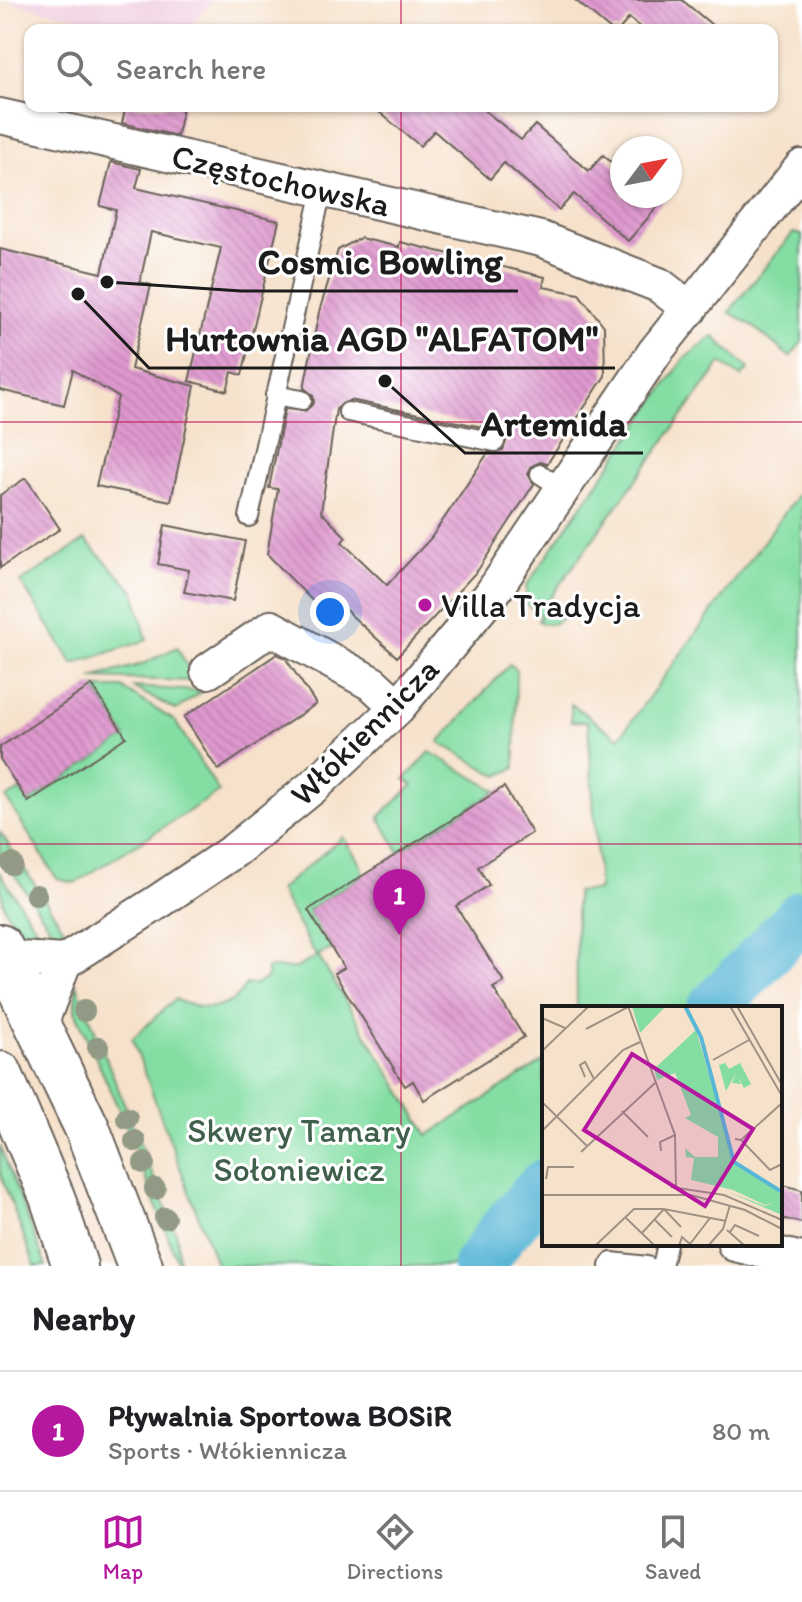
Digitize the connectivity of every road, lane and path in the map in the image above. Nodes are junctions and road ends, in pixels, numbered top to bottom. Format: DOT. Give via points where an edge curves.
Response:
graph roads {
  1 [pos="0,116"];
  2 [pos="802,167"];
  3 [pos="322,190"];
  4 [pos="690,309"];
  5 [pos="275,395"];
  6 [pos="302,400"];
  7 [pos="348,412"];
  8 [pos="495,442"];
  9 [pos="249,517"];
  10 [pos="208,671"];
  11 [pos="398,707"];
  12 [pos="3,952"];
  13 [pos="64,962"];
  14 [pos="40,1025"];
  15 [pos="0,1074"];
  16 [pos="667,1246"];
  17 [pos="743,1246"];
  18 [pos="802,1260"];
  19 [pos="75,1266"];
  20 [pos="140,1266"];
  21 [pos="609,1266"];
  22 [pos="647,1266"];
  23 [pos="662,1266"];
  1 -- 3 [label="street, Częstochowska"];
  2 -- 4 [label="street, Włókiennicza"];
  3 -- 4 [label="street, Częstochowska" via="541,239 659,285"];
  3 -- 5 [label="lane"];
  4 -- 11 [label="street, Włókiennicza" via="552,481 491,595"];
  5 -- 6 [label="lane"];
  5 -- 9 [label="lane"];
  7 -- 8 [label="lane"];
  10 -- 11 [label="street" via="271,628 373,684"];
  11 -- 13 [label="street, Włókiennicza" via="235,850"];
  12 -- 13 [label="street"];
  12 -- 14 [label="main road"];
  13 -- 14 [label="street"];
  14 -- 20 [label="main road"];
  15 -- 19 [label="main road"];
  16 -- 23 [label="lane"];
  17 -- 18 [label="street"];
  21 -- 22 [label="lane"];
}
